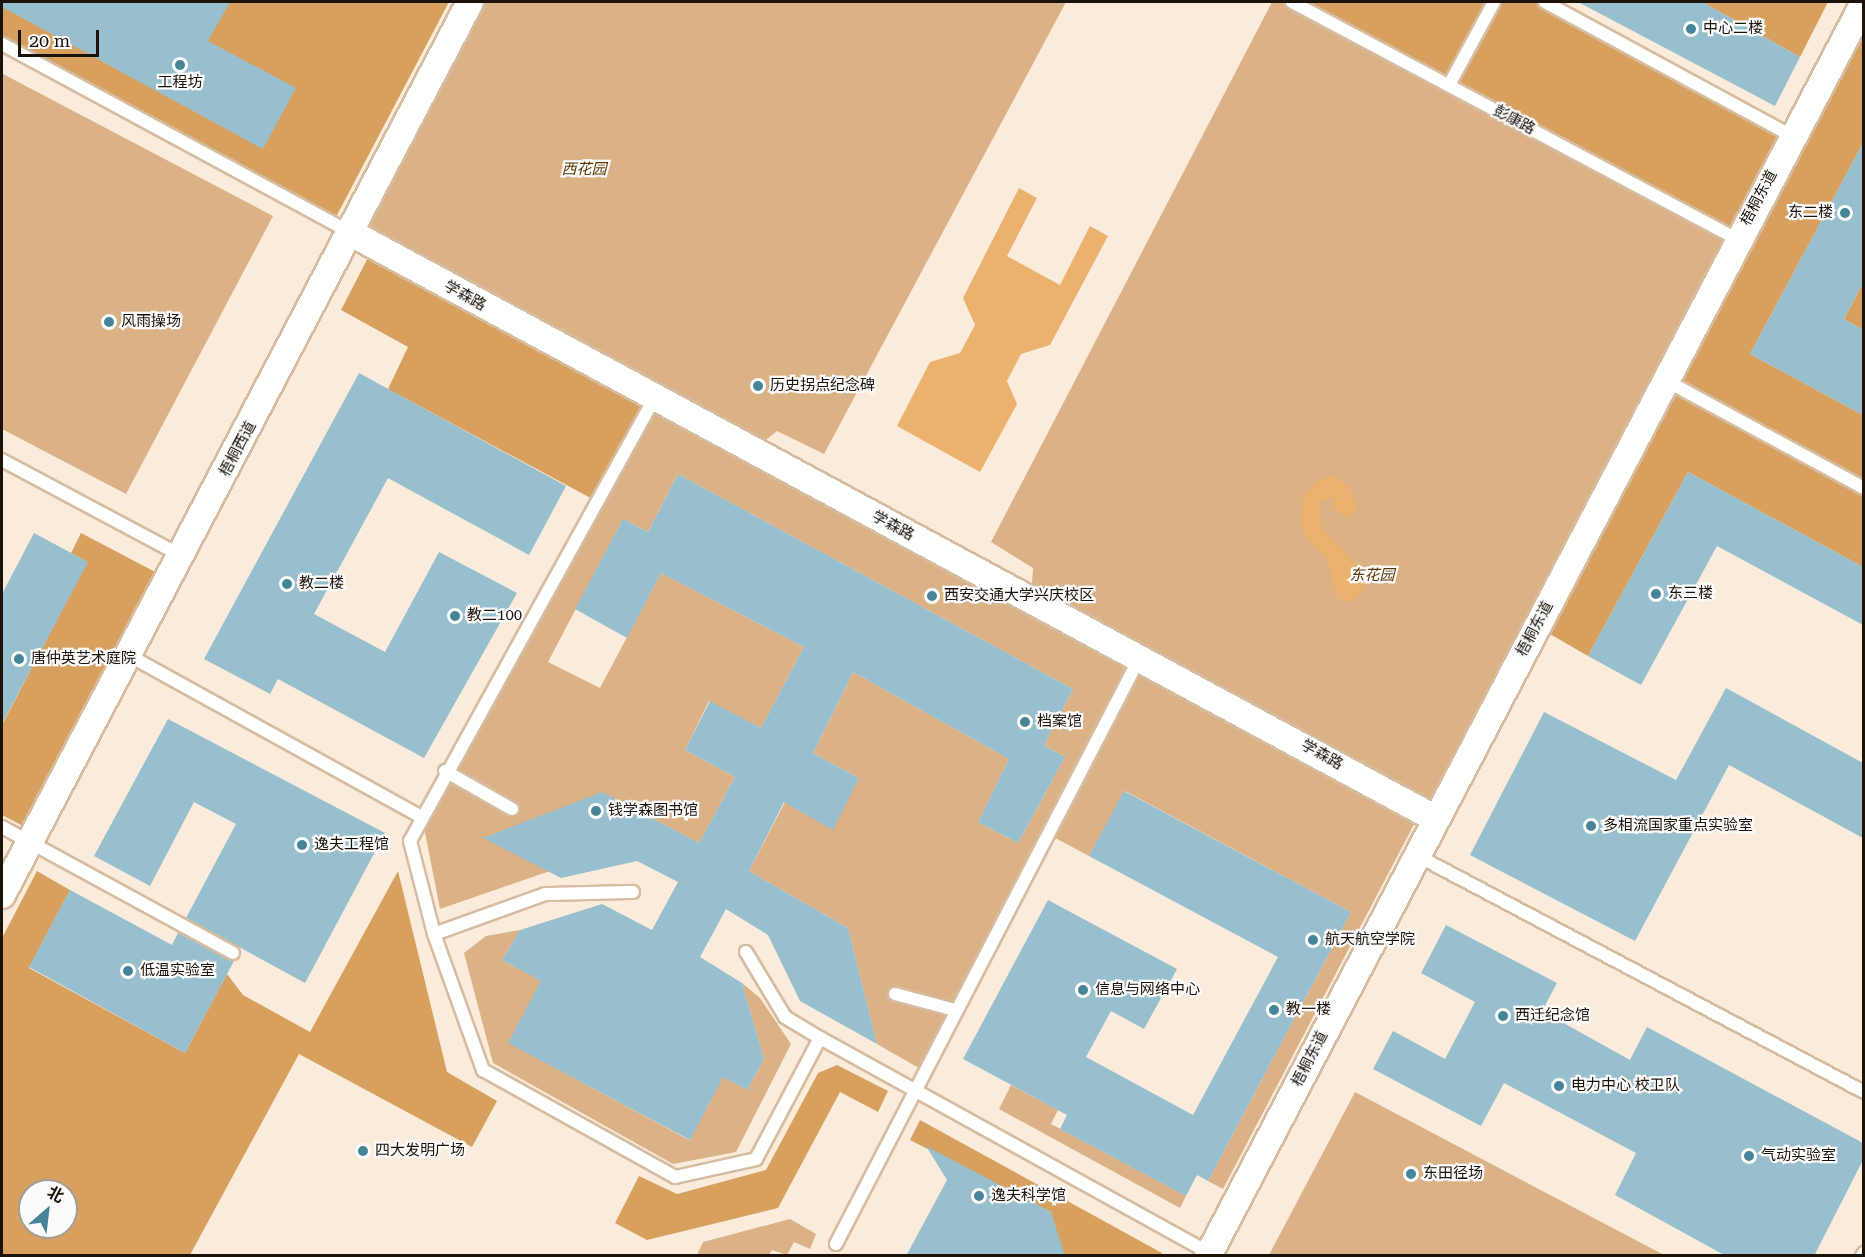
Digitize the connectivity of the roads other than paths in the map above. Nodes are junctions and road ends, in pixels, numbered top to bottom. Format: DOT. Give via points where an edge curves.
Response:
graph roads {
  1 [pos="470,2"];
  2 [pos="1292,2"];
  3 [pos="1494,2"];
  4 [pos="1545,2"];
  5 [pos="1863,3"];
  6 [pos="2,44"];
  7 [pos="1449,85"];
  8 [pos="1792,136"];
  9 [pos="351,233"];
  10 [pos="1737,239"];
  11 [pos="1665,380"];
  12 [pos="654,399"];
  13 [pos="2,460"];
  14 [pos="1863,488"];
  15 [pos="182,556"];
  16 [pos="128,655"];
  17 [pos="1140,657"];
  18 [pos="445,771"];
  19 [pos="513,809"];
  20 [pos="422,817"];
  21 [pos="1436,819"];
  22 [pos="2,826"];
  23 [pos="30,842"];
  24 [pos="1415,855"];
  25 [pos="633,892"];
  26 [pos="2,895"];
  27 [pos="434,934"];
  28 [pos="746,952"];
  29 [pos="233,953"];
  30 [pos="895,994"];
  31 [pos="955,1010"];
  32 [pos="820,1038"];
  33 [pos="914,1089"];
  34 [pos="1863,1092"];
  35 [pos="836,1244"];
  36 [pos="1209,1254"];
  1 -- 9 [label="street, 梧桐西道"];
  2 -- 7 [label="lane, 彭康路"];
  3 -- 7 [label="lane"];
  4 -- 8 [label="lane"];
  5 -- 8 [label="street, 梧桐东道"];
  6 -- 9 [label="lane"];
  7 -- 10 [label="lane, 彭康路"];
  8 -- 10 [label="street, 梧桐东道"];
  9 -- 12 [label="street, 学森路"];
  9 -- 15 [label="street, 梧桐西道"];
  10 -- 11 [label="street, 梧桐东道"];
  11 -- 14 [label="lane"];
  11 -- 21 [label="street, 梧桐东道"];
  12 -- 17 [label="street, 学森路"];
  12 -- 18 [label="lane"];
  13 -- 15 [label="lane"];
  15 -- 16 [label="street, 梧桐西道"];
  16 -- 20 [label="lane"];
  16 -- 23 [label="street, 梧桐西道"];
  17 -- 21 [label="street, 学森路"];
  17 -- 31 [label="lane"];
  18 -- 19 [label="lane"];
  18 -- 20 [label="lane"];
  20 -- 27 [label="lane" via="410,841"];
  21 -- 24 [label="street, 梧桐东道"];
  22 -- 23 [label="lane"];
  23 -- 26 [label="street, 梧桐西道"];
  23 -- 29 [label="lane"];
  24 -- 34 [label="lane"];
  24 -- 36 [label="street, 梧桐东道"];
  25 -- 27 [label="lane" via="545,894"];
  27 -- 32 [label="lane" via="483,1070 675,1177 756,1158"];
  28 -- 32 [label="lane" via="785,1017"];
  30 -- 31 [label="lane"];
  31 -- 33 [label="lane"];
  32 -- 33 [label="lane"];
  33 -- 35 [label="lane"];
  33 -- 36 [label="lane"];
}
